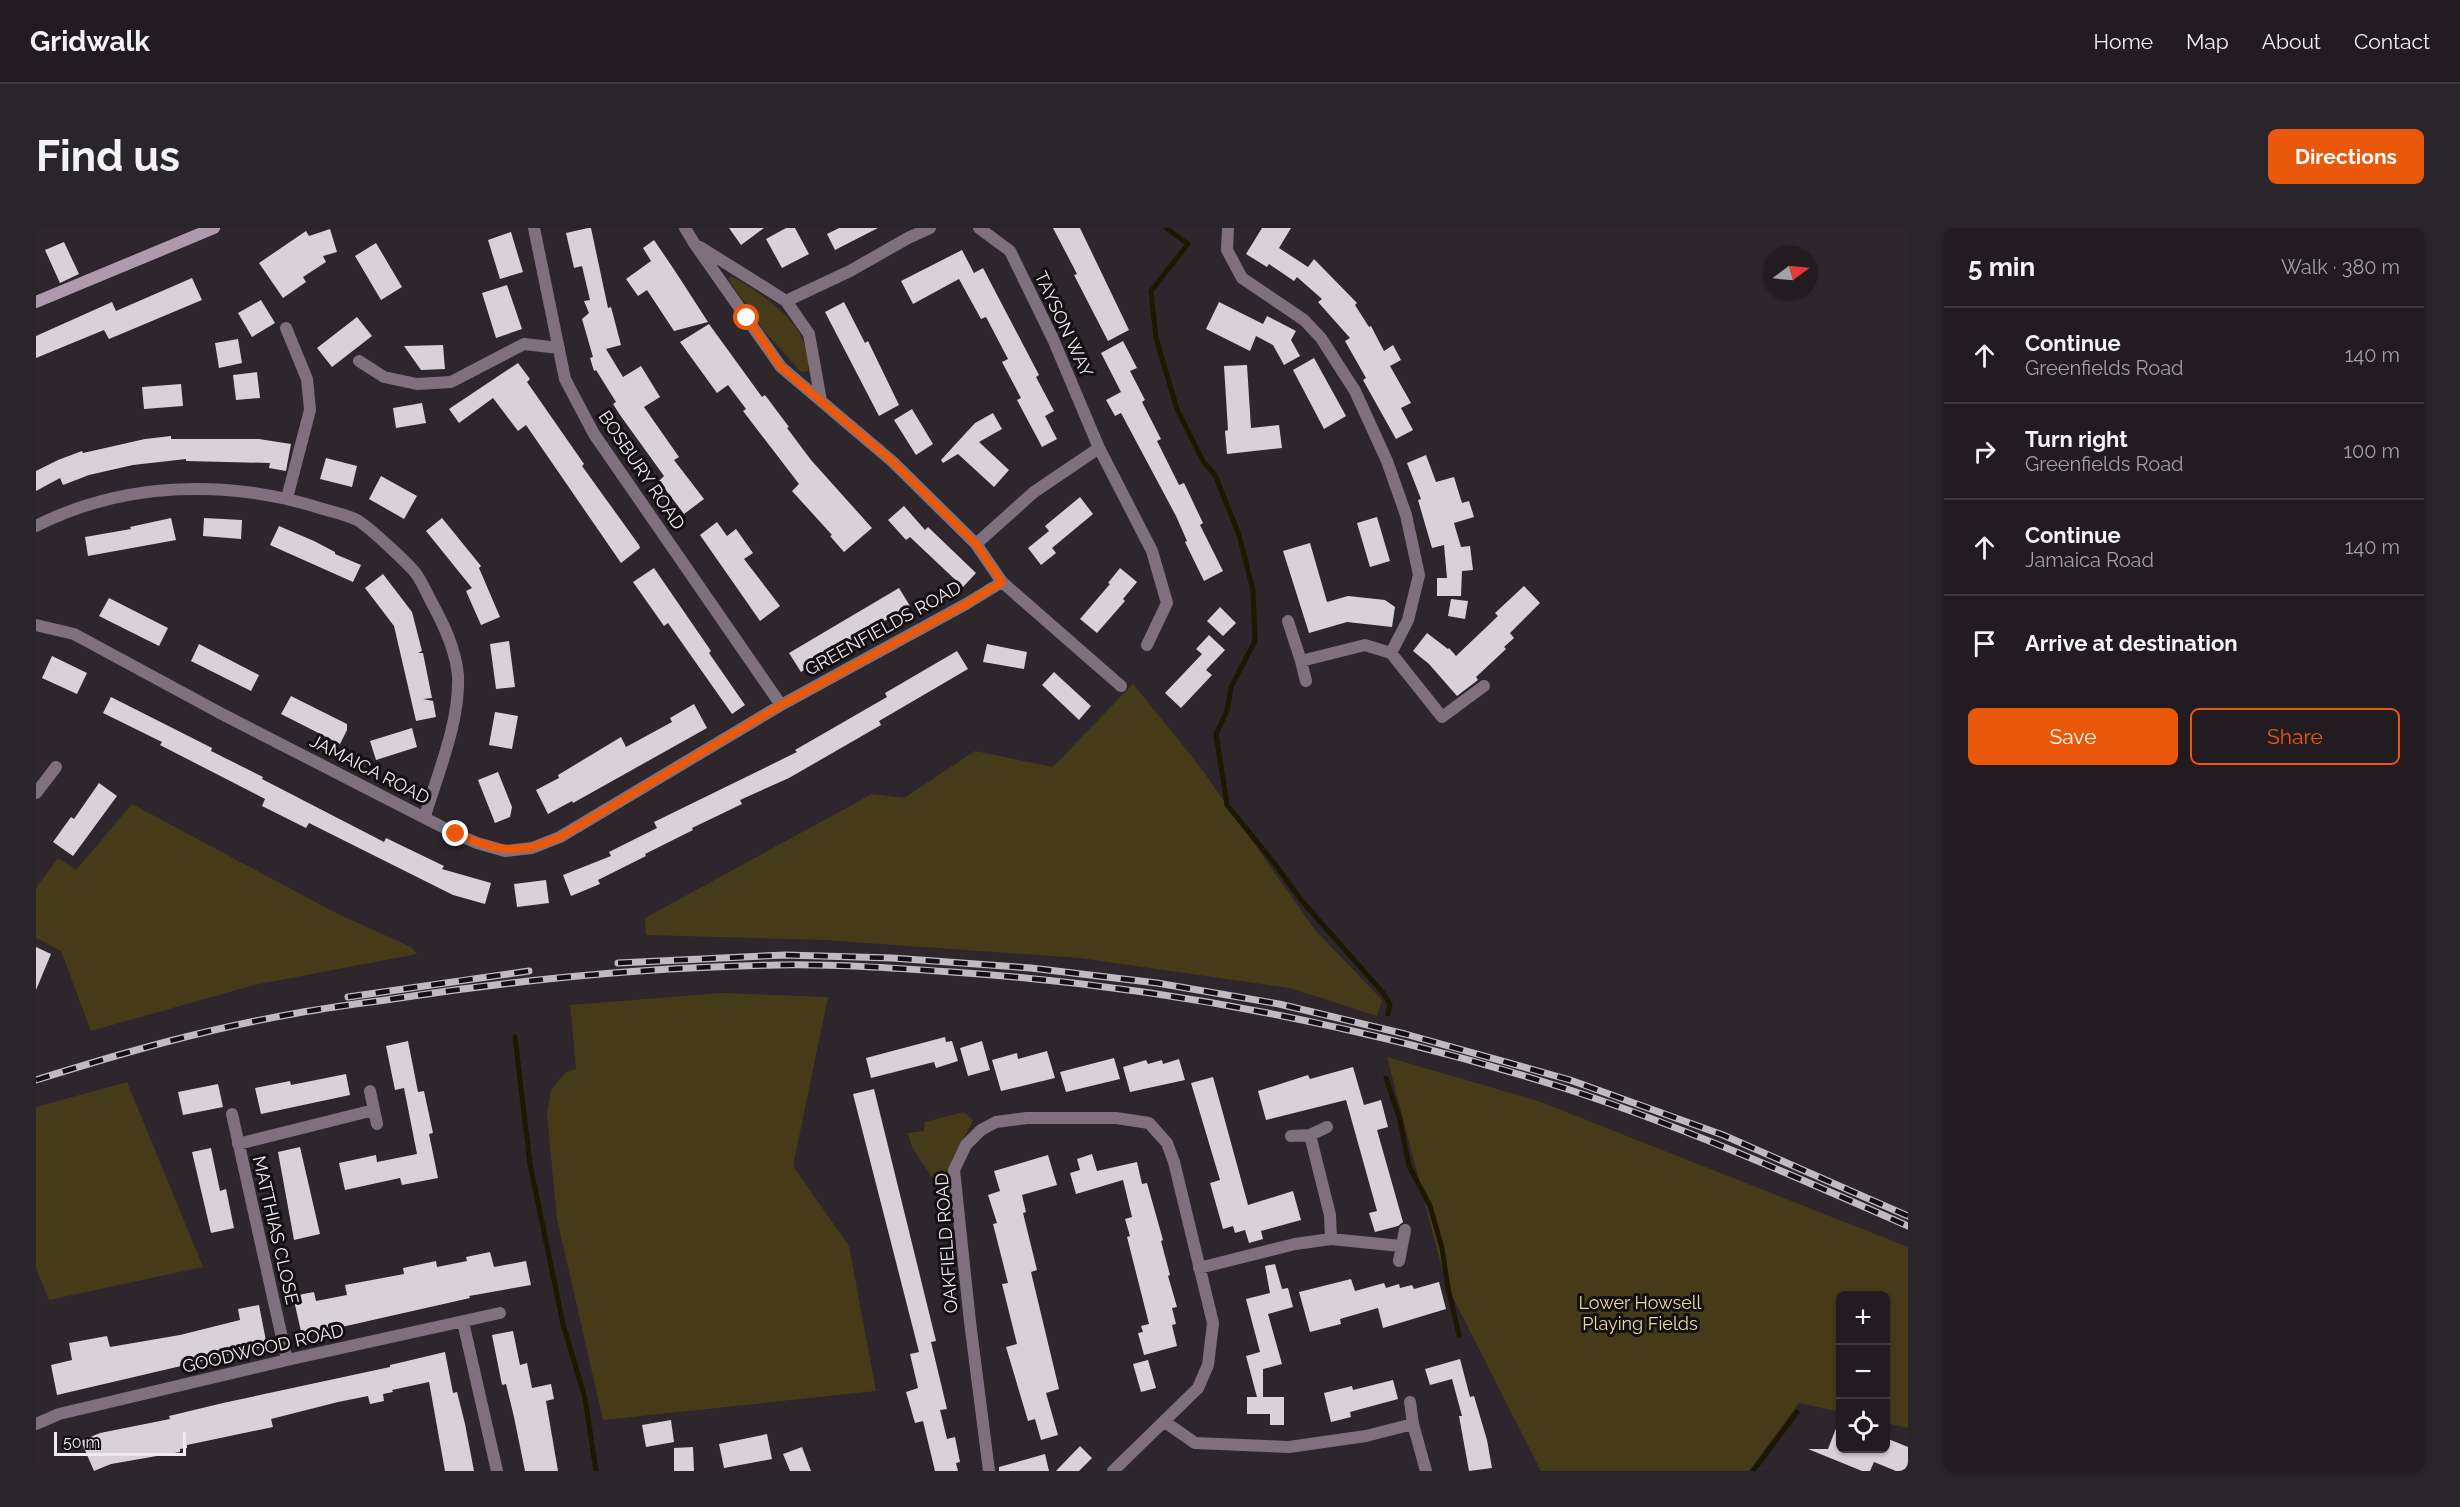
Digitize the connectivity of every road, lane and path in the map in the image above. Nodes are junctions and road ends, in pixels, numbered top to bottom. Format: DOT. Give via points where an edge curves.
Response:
graph roads {
  1 [pos="214,228"];
  2 [pos="534,228"];
  3 [pos="685,228"];
  4 [pos="930,228"];
  5 [pos="980,228"];
  6 [pos="1228,228"];
  7 [pos="694,243"];
  8 [pos="786,301"];
  9 [pos="36,302"];
  10 [pos="286,328"];
  11 [pos="559,348"];
  12 [pos="359,361"];
  13 [pos="821,401"];
  14 [pos="1099,448"];
  15 [pos="287,498"];
  16 [pos="36,526"];
  17 [pos="976,544"];
  18 [pos="1002,582"];
  19 [pos="1288,621"];
  20 [pos="36,625"];
  21 [pos="1147,645"];
  22 [pos="1391,653"];
  23 [pos="1301,661"];
  24 [pos="1306,681"];
  25 [pos="1121,686"];
  26 [pos="1484,686"];
  27 [pos="781,705"];
  28 [pos="56,767"];
  29 [pos="36,793"];
  30 [pos="425,816"];
  31 [pos="370,1091"];
  32 [pos="374,1110"];
  33 [pos="232,1114"];
  34 [pos="377,1124"];
  35 [pos="1327,1127"];
  36 [pos="1310,1135"];
  37 [pos="1291,1137"];
  38 [pos="238,1144"];
  39 [pos="1406,1230"];
  40 [pos="1331,1239"];
  41 [pos="1401,1246"];
  42 [pos="1399,1261"];
  43 [pos="1199,1268"];
  44 [pos="500,1313"];
  45 [pos="463,1322"];
  46 [pos="287,1360"];
  47 [pos="1410,1402"];
  48 [pos="1165,1422"];
  49 [pos="36,1424"];
  50 [pos="1413,1424"];
  51 [pos="497,1471"];
  52 [pos="989,1471"];
  53 [pos="1113,1471"];
  54 [pos="1426,1471"];
  1 -- 9 [label="street"];
  2 -- 11 [label="street, BOSBURY ROAD"];
  3 -- 7 [label="street"];
  4 -- 8 [label="street"];
  5 -- 14 [label="street, TAYSON WAY" via="1010,251"];
  6 -- 22 [label="street" via="1227,250 1242,278 1304,320 1321,338 1355,391 1387,461 1406,515 1419,575 1408,620"];
  7 -- 8 [label="street"];
  7 -- 13 [label="street" via="781,367"];
  8 -- 13 [label="street" via="809,334"];
  10 -- 15 [label="street" via="307,379 310,410"];
  11 -- 12 [label="street" via="524,344 451,382 417,384 384,377"];
  11 -- 27 [label="street, BOSBURY ROAD" via="565,379 594,434"];
  13 -- 17 [label="street" via="893,462"];
  14 -- 17 [label="street" via="1034,492"];
  14 -- 21 [label="street, TAYSON WAY" via="1152,551 1167,603"];
  15 -- 16 [label="street" via="225,489 126,495 59,514"];
  15 -- 30 [label="street" via="359,520 417,574 447,632 458,675 453,723"];
  17 -- 18 [label="street"];
  18 -- 25 [label="street"];
  18 -- 27 [label="street, GREENFIELDS ROAD"];
  19 -- 23 [label="street"];
  20 -- 30 [label="street, JAMAICA ROAD" via="74,634"];
  22 -- 23 [label="street" via="1365,645"];
  22 -- 26 [label="street" via="1442,717"];
  23 -- 24 [label="street"];
  27 -- 30 [label="street, JAMAICA ROAD" via="543,844 505,851 456,834"];
  28 -- 29 [label="street"];
  31 -- 32 [label="street"];
  32 -- 34 [label="street"];
  32 -- 38 [label="street, MATTHIAS CLOSE"];
  33 -- 38 [label="street, MATTHIAS CLOSE"];
  35 -- 36 [label="street"];
  36 -- 37 [label="street"];
  36 -- 40 [label="street" via="1330,1215"];
  38 -- 46 [label="street, MATTHIAS CLOSE"];
  39 -- 41 [label="street"];
  40 -- 41 [label="street"];
  40 -- 43 [label="street" via="1294,1244"];
  41 -- 42 [label="street"];
  43 -- 48 [label="street, OAKFIELD ROAD" via="1213,1323 1208,1365 1198,1388"];
  43 -- 52 [label="street, OAKFIELD ROAD" via="1174,1161 1167,1143 1149,1123 1116,1118 1027,1118 996,1122 981,1130 966,1145 954,1170"];
  44 -- 45 [label="street, GOODWOOD ROAD"];
  45 -- 46 [label="street, GOODWOOD ROAD"];
  45 -- 51 [label="street"];
  46 -- 49 [label="street, GOODWOOD ROAD" via="59,1414"];
  47 -- 50 [label="street"];
  48 -- 50 [label="street" via="1195,1443 1289,1447 1366,1436"];
  48 -- 53 [label="street, OAKFIELD ROAD"];
  50 -- 54 [label="street"];
}
